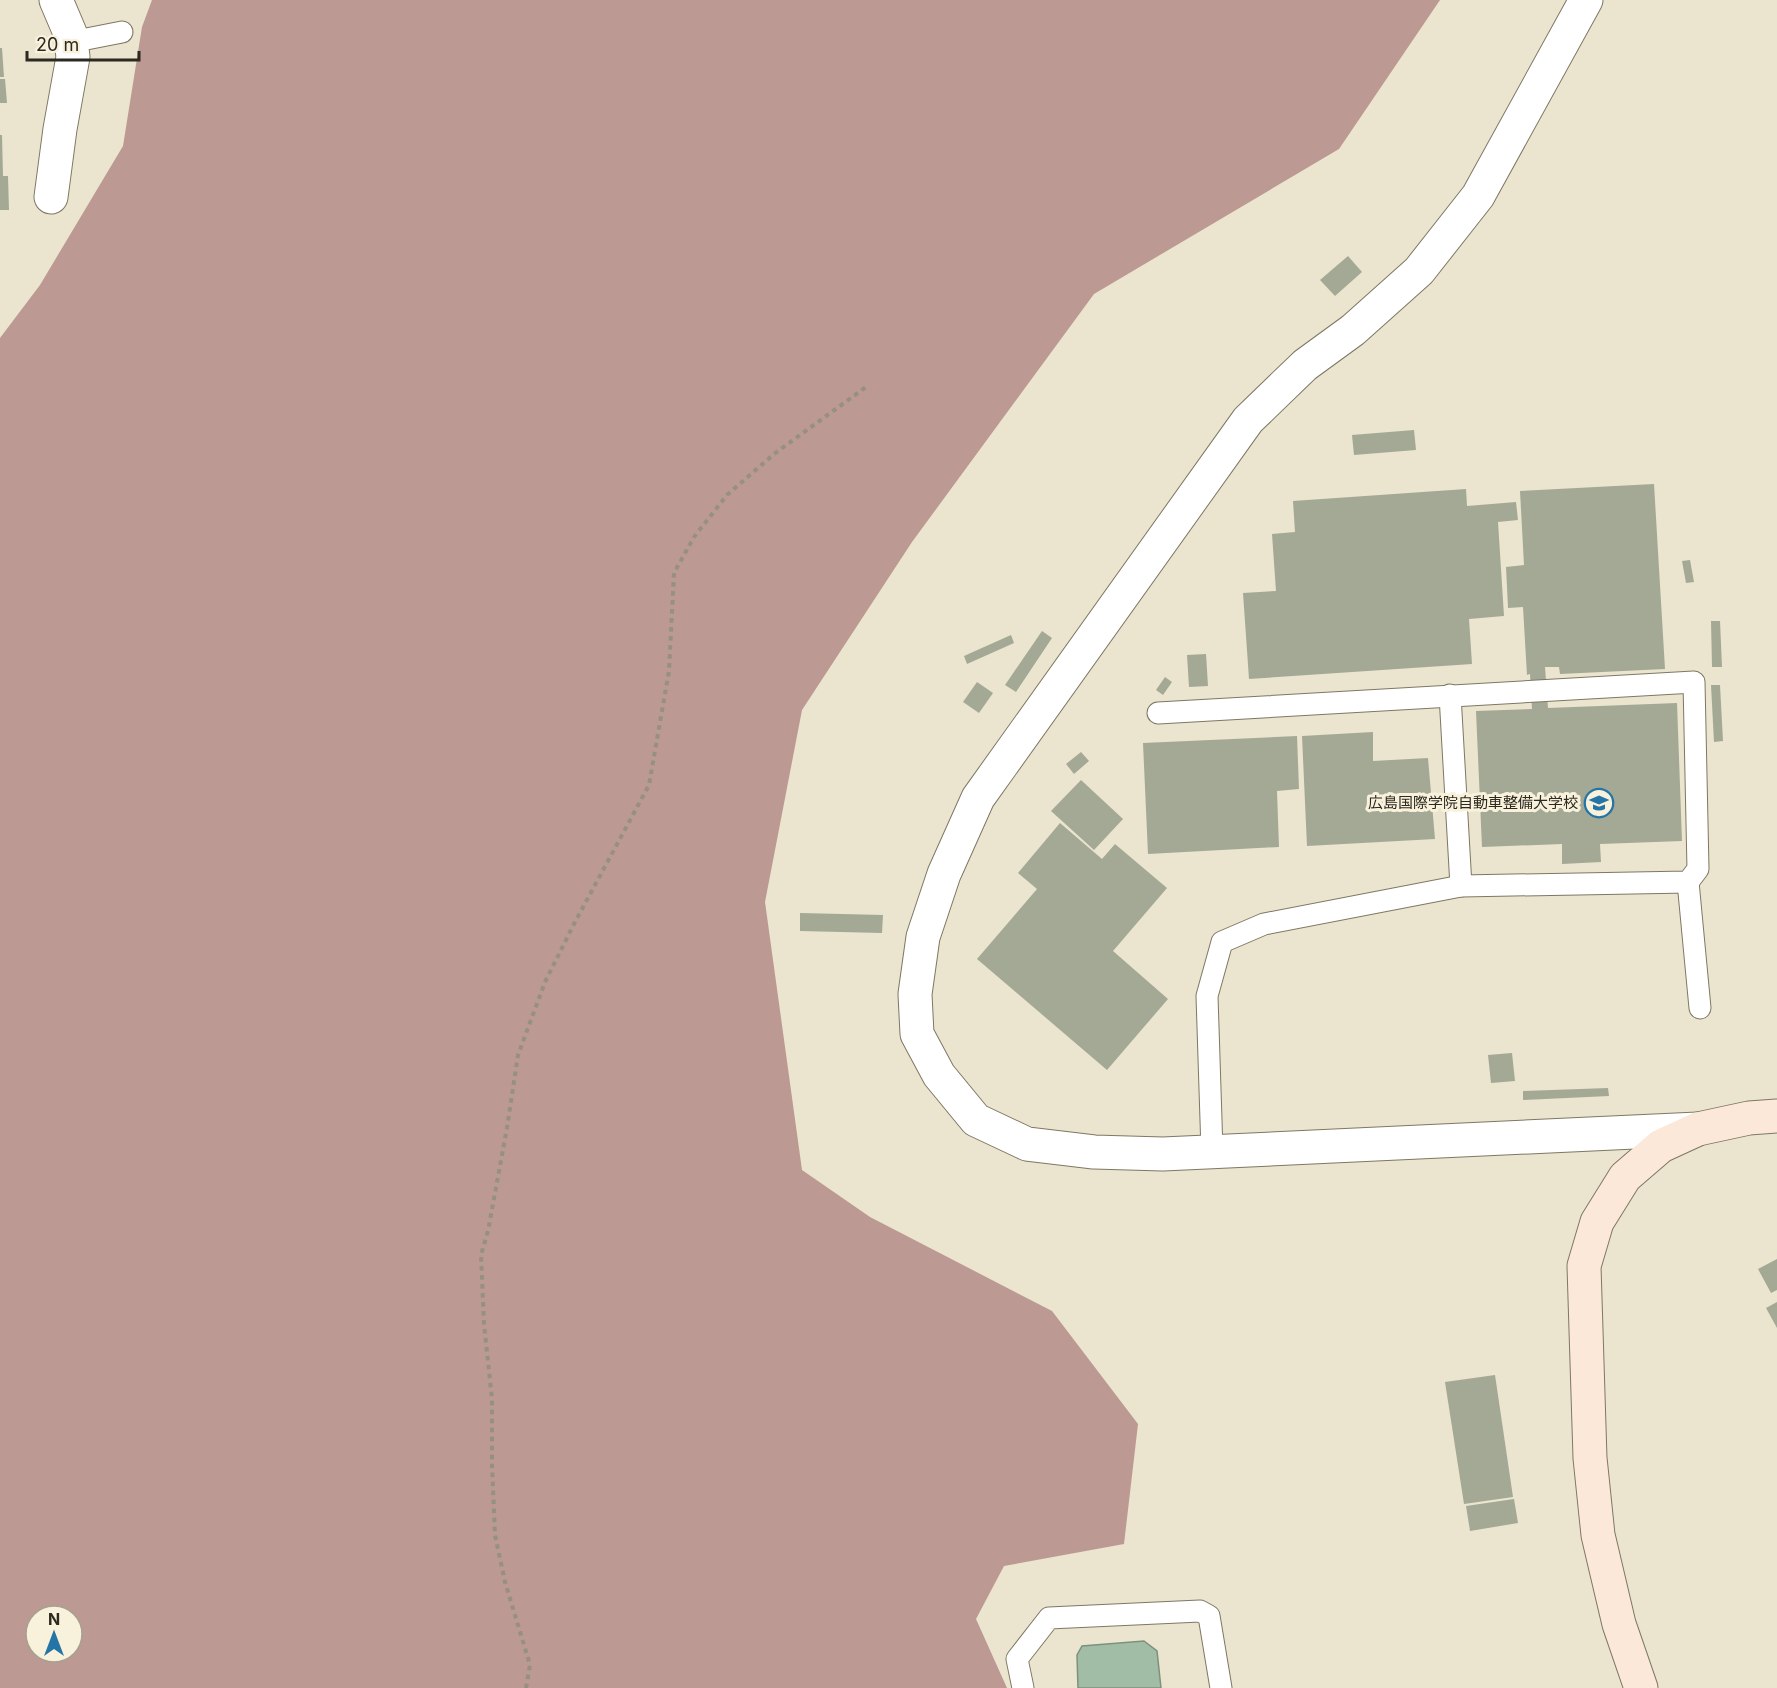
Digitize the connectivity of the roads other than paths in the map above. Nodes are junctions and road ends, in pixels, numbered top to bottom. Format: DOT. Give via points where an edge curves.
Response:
graph roads {
  1 [pos="56,0"];
  2 [pos="1586,0"];
  3 [pos="122,32"];
  4 [pos="71,42"];
  5 [pos="51,197"];
  6 [pos="1450,695"];
  7 [pos="1158,713"];
  8 [pos="1689,882"];
  9 [pos="1461,886"];
  10 [pos="1700,1008"];
  11 [pos="1777,1116"];
  12 [pos="1698,1129"];
  13 [pos="1212,1150"];
  14 [pos="1023,1688"];
  15 [pos="1221,1688"];
  16 [pos="1641,1688"];
  1 -- 4 [label="street"];
  2 -- 13 [label="street" via="1478,196 1419,272 1353,330 1305,365 1248,420 978,798 944,874 923,937 915,994 917,1034 939,1075 975,1120 1027,1144 1094,1152 1163,1154"];
  3 -- 4 [label="lane"];
  4 -- 5 [label="street" via="73,57"];
  6 -- 7 [label="lane"];
  6 -- 8 [label="lane" via="1694,682 1698,869"];
  6 -- 9 [label="lane"];
  8 -- 9 [label="lane"];
  8 -- 10 [label="lane"];
  9 -- 13 [label="lane" via="1264,924 1222,942 1207,996"];
  11 -- 12 [label="street"];
  12 -- 13 [label="street"];
  12 -- 16 [label="street" via="1661,1146 1625,1177 1597,1221 1584,1266 1590,1458 1598,1535 1619,1624"];
  14 -- 15 [label="lane" via="1017,1659 1049,1618 1200,1611 1209,1616"];
}
